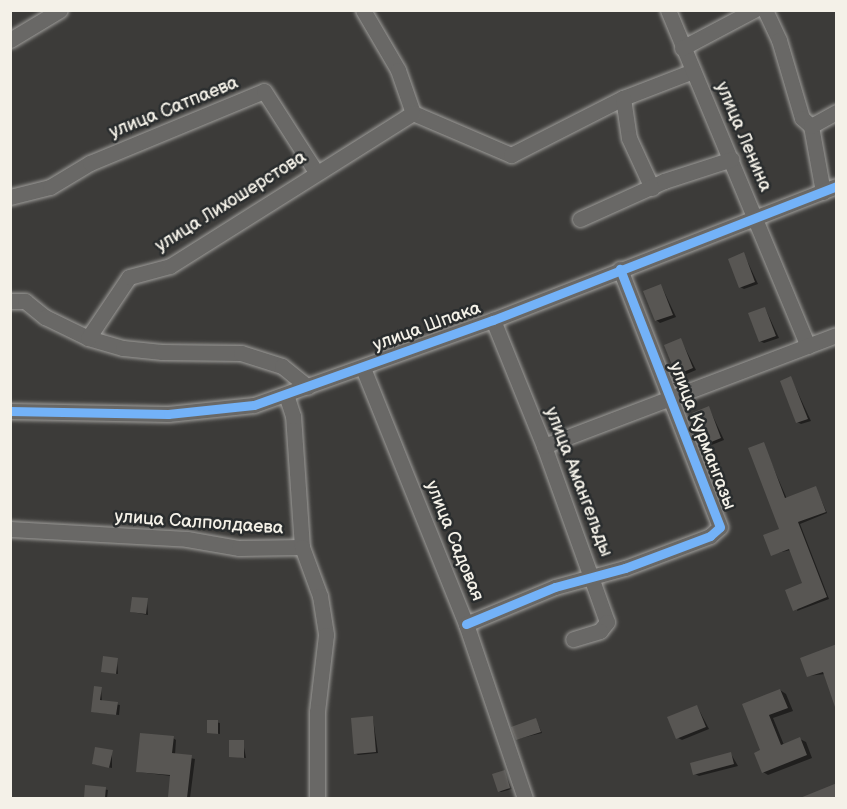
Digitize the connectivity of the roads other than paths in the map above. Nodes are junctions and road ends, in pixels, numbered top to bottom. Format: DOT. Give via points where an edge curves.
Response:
graph roads {
  1 [pos="60,10"];
  2 [pos="363,10"];
  3 [pos="668,10"];
  4 [pos="754,10"];
  5 [pos="765,10"];
  6 [pos="10,40"];
  7 [pos="682,48"];
  8 [pos="693,71"];
  9 [pos="623,98"];
  10 [pos="837,112"];
  11 [pos="413,113"];
  12 [pos="811,126"];
  13 [pos="732,159"];
  14 [pos="316,172"];
  15 [pos="652,188"];
  16 [pos="830,189"];
  17 [pos="10,197"];
  18 [pos="756,218"];
  19 [pos="579,219"];
  20 [pos="620,269"];
  21 [pos="10,301"];
  22 [pos="493,320"];
  23 [pos="837,335"];
  24 [pos="88,338"];
  25 [pos="808,346"];
  26 [pos="363,368"];
  27 [pos="308,387"];
  28 [pos="286,395"];
  29 [pos="671,399"];
  30 [pos="10,411"];
  31 [pos="544,446"];
  32 [pos="10,529"];
  33 [pos="302,547"];
  34 [pos="592,576"];
  35 [pos="466,624"];
  36 [pos="573,639"];
  37 [pos="317,798"];
  38 [pos="525,798"];
  1 -- 6 [label="street"];
  2 -- 11 [label="street" via="398,70"];
  3 -- 7 [label="street, улица Ленина"];
  4 -- 7 [label="street"];
  5 -- 12 [label="street" via="779,40 802,118"];
  7 -- 8 [label="street, улица Ленина"];
  8 -- 9 [label="street"];
  8 -- 13 [label="street, улица Ленина"];
  9 -- 11 [label="street" via="511,155"];
  9 -- 15 [label="street" via="629,138"];
  10 -- 12 [label="street"];
  11 -- 14 [label="street, улица Лихошерстова"];
  12 -- 16 [label="street"];
  13 -- 15 [label="street"];
  13 -- 18 [label="street, улица Ленина"];
  14 -- 17 [label="street, улица Сатпаева" via="264,91 90,163 50,186"];
  14 -- 24 [label="street, улица Лихошерстова" via="170,266 129,277"];
  15 -- 19 [label="street"];
  16 -- 18 [label="street, улица Шпака"];
  18 -- 20 [label="street, улица Шпака"];
  18 -- 25 [label="street, улица Ленина"];
  20 -- 22 [label="street, улица Шпака"];
  20 -- 29 [label="street, улица Курмангазы"];
  21 -- 24 [label="street" via="25,301 45,317"];
  22 -- 26 [label="street, улица Шпака"];
  22 -- 31 [label="street, улица Амангельды"];
  23 -- 25 [label="street"];
  24 -- 27 [label="street" via="123,348 162,352 241,353 282,366"];
  25 -- 29 [label="street"];
  26 -- 27 [label="street, улица Шпака"];
  26 -- 35 [label="street, улица Садовая"];
  27 -- 28 [label="street, улица Шпака"];
  28 -- 30 [label="street, улица Шпака" via="226,410 168,414"];
  28 -- 33 [label="street, улица Салполдаева" via="292,416"];
  29 -- 31 [label="street"];
  29 -- 34 [label="street, улица Курмангазы" via="720,527 710,536 625,568"];
  31 -- 34 [label="street, улица Амангельды"];
  32 -- 33 [label="street, улица Салполдаева" via="187,539 239,548"];
  33 -- 37 [label="street" via="320,596 326,635 317,712"];
  34 -- 35 [label="street, улица Курмангазы"];
  34 -- 36 [label="street, улица Амангельды" via="608,622 600,631"];
  35 -- 38 [label="street, улица Садовая"];
}
